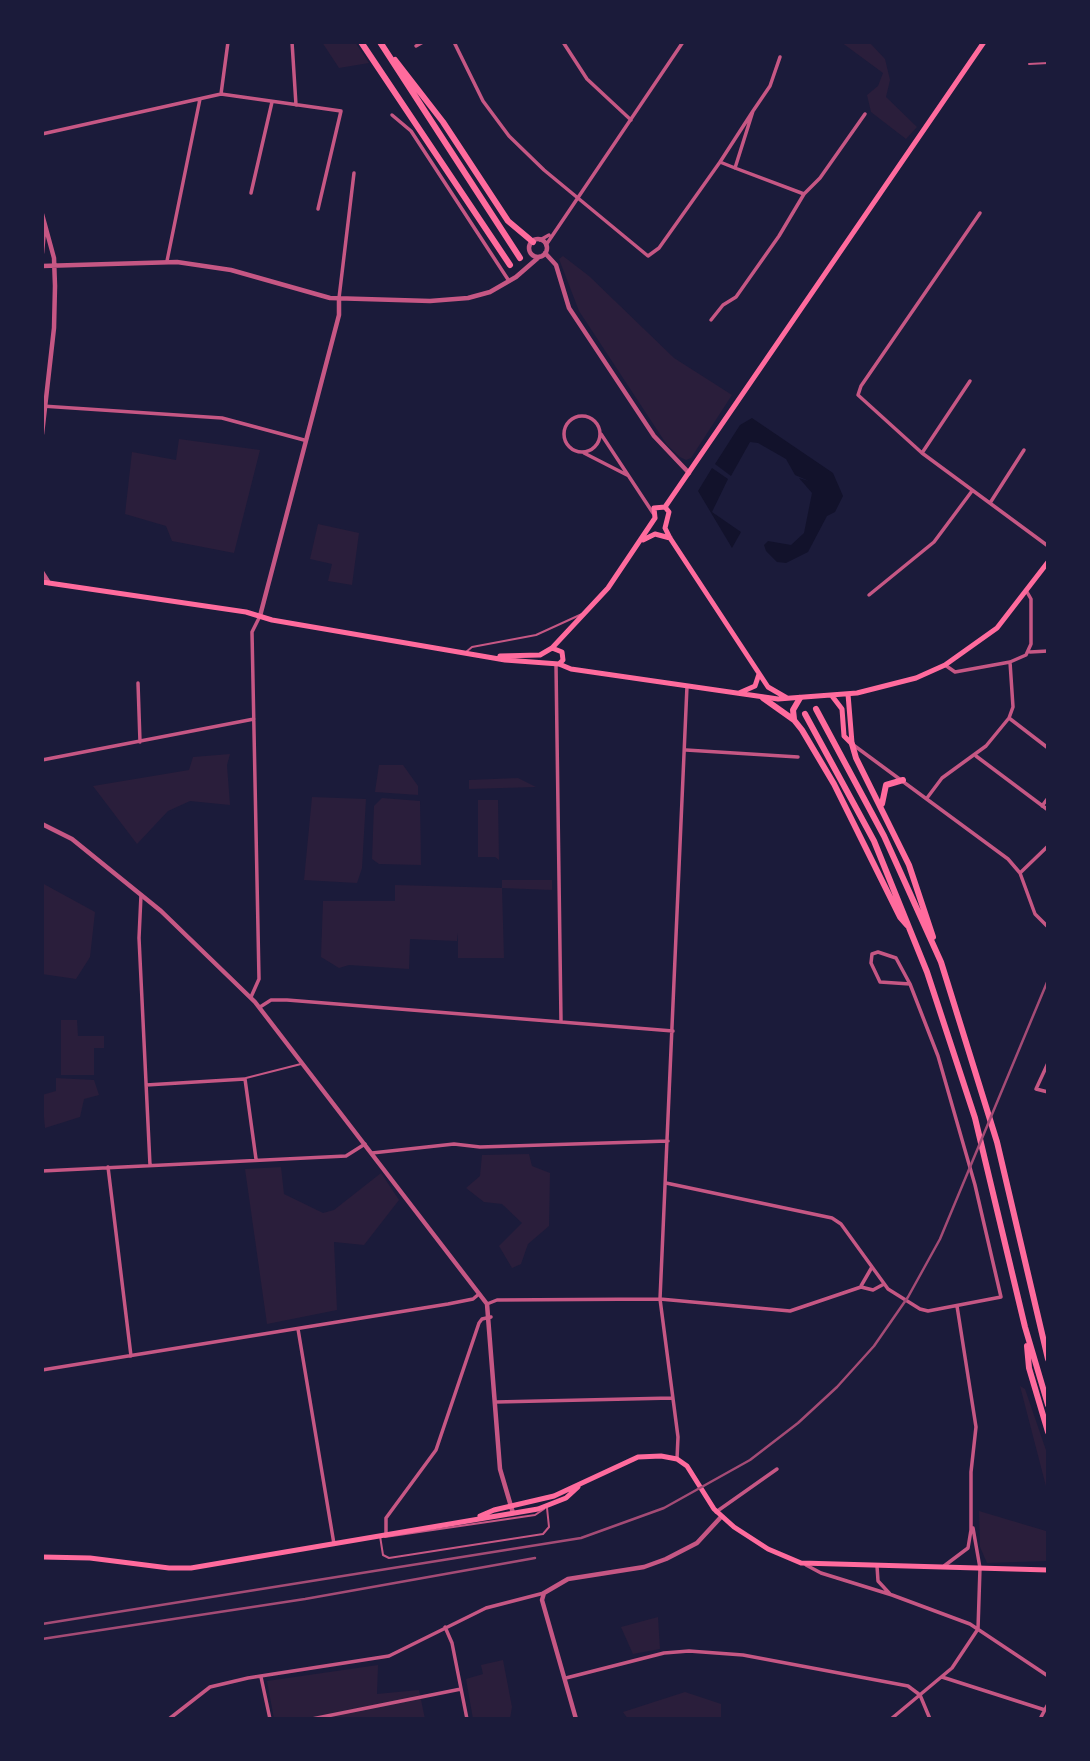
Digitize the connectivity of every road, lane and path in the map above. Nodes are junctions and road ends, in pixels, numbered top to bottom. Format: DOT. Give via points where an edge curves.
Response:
graph roads {
  1 [pos="228,42"];
  2 [pos="292,42"];
  3 [pos="361,42"];
  4 [pos="423,42"];
  5 [pos="454,42"];
  6 [pos="563,42"];
  7 [pos="683,42"];
  8 [pos="984,42"];
  9 [pos="381,45"];
  10 [pos="416,46"];
  11 [pos="780,57"];
  12 [pos="1029,64"];
  13 [pos="1048,64"];
  14 [pos="221,94"];
  15 [pos="200,99"];
  16 [pos="272,102"];
  17 [pos="296,105"];
  18 [pos="752,111"];
  19 [pos="865,114"];
  20 [pos="392,115"];
  21 [pos="631,120"];
  22 [pos="42,134"];
  23 [pos="720,162"];
  24 [pos="735,168"];
  25 [pos="355,173"];
  26 [pos="251,193"];
  27 [pos="804,194"];
  28 [pos="579,198"];
  29 [pos="318,209"];
  30 [pos="980,213"];
  31 [pos="42,215"];
  32 [pos="551,234"];
  33 [pos="536,241"];
  34 [pos="547,245"];
  35 [pos="42,253"];
  36 [pos="545,253"];
  37 [pos="532,254"];
  38 [pos="538,257"];
  39 [pos="520,258"];
  40 [pos="167,261"];
  41 [pos="55,265"];
  42 [pos="510,265"];
  43 [pos="529,265"];
  44 [pos="42,266"];
  45 [pos="509,281"];
  46 [pos="339,298"];
  47 [pos="711,320"];
  48 [pos="970,381"];
  49 [pos="44,406"];
  50 [pos="600,433"];
  51 [pos="42,434"];
  52 [pos="304,440"];
  53 [pos="1024,450"];
  54 [pos="583,452"];
  55 [pos="922,453"];
  56 [pos="622,463"];
  57 [pos="615,468"];
  58 [pos="690,472"];
  59 [pos="629,476"];
  60 [pos="972,491"];
  61 [pos="644,499"];
  62 [pos="990,503"];
  63 [pos="662,506"];
  64 [pos="654,516"];
  65 [pos="665,520"];
  66 [pos="670,538"];
  67 [pos="641,541"];
  68 [pos="1048,546"];
  69 [pos="1048,562"];
  70 [pos="42,572"];
  71 [pos="42,582"];
  72 [pos="49,583"];
  73 [pos="1027,592"];
  74 [pos="869,595"];
  75 [pos="586,613"];
  76 [pos="260,616"];
  77 [pos="550,650"];
  78 [pos="1048,651"];
  79 [pos="466,652"];
  80 [pos="1030,652"];
  81 [pos="496,656"];
  82 [pos="1010,662"];
  83 [pos="555,664"];
  84 [pos="945,665"];
  85 [pos="759,674"];
  86 [pos="138,683"];
  87 [pos="687,686"];
  88 [pos="736,693"];
  89 [pos="848,694"];
  90 [pos="832,696"];
  91 [pos="763,698"];
  92 [pos="788,698"];
  93 [pos="800,698"];
  94 [pos="816,709"];
  95 [pos="805,715"];
  96 [pos="1009,718"];
  97 [pos="254,719"];
  98 [pos="794,720"];
  99 [pos="140,742"];
  100 [pos="852,744"];
  101 [pos="1048,748"];
  102 [pos="686,750"];
  103 [pos="976,756"];
  104 [pos="798,757"];
  105 [pos="42,760"];
  106 [pos="903,780"];
  107 [pos="927,798"];
  108 [pos="1048,798"];
  109 [pos="1042,806"];
  110 [pos="1048,810"];
  111 [pos="886,816"];
  112 [pos="42,824"];
  113 [pos="1048,846"];
  114 [pos="1020,873"];
  115 [pos="141,895"];
  116 [pos="1048,927"];
  117 [pos="911,929"];
  118 [pos="941,962"];
  119 [pos="910,984"];
  120 [pos="251,997"];
  121 [pos="260,1007"];
  122 [pos="561,1021"];
  123 [pos="673,1031"];
  124 [pos="302,1063"];
  125 [pos="1048,1063"];
  126 [pos="244,1079"];
  127 [pos="146,1085"];
  128 [pos="1048,1091"];
  129 [pos="668,1140"];
  130 [pos="365,1144"];
  131 [pos="372,1153"];
  132 [pos="256,1159"];
  133 [pos="150,1165"];
  134 [pos="108,1167"];
  135 [pos="42,1171"];
  136 [pos="666,1183"];
  137 [pos="872,1267"];
  138 [pos="884,1284"];
  139 [pos="861,1287"];
  140 [pos="479,1294"];
  141 [pos="660,1299"];
  142 [pos="487,1304"];
  143 [pos="957,1306"];
  144 [pos="491,1317"];
  145 [pos="1025,1327"];
  146 [pos="298,1329"];
  147 [pos="131,1356"];
  148 [pos="1048,1359"];
  149 [pos="42,1370"];
  150 [pos="673,1398"];
  151 [pos="495,1402"];
  152 [pos="1048,1405"];
  153 [pos="1048,1432"];
  154 [pos="677,1459"];
  155 [pos="777,1469"];
  156 [pos="578,1487"];
  157 [pos="548,1498"];
  158 [pos="547,1506"];
  159 [pos="513,1513"];
  160 [pos="719,1515"];
  161 [pos="971,1519"];
  162 [pos="383,1534"];
  163 [pos="334,1544"];
  164 [pos="42,1549"];
  165 [pos="42,1557"];
  166 [pos="806,1565"];
  167 [pos="877,1566"];
  168 [pos="944,1566"];
  169 [pos="980,1568"];
  170 [pos="1048,1570"];
  171 [pos="544,1592"];
  172 [pos="892,1595"];
  173 [pos="445,1627"];
  174 [pos="978,1629"];
  175 [pos="260,1676"];
  176 [pos="942,1676"];
  177 [pos="1048,1676"];
  178 [pos="566,1678"];
  179 [pos="461,1689"];
  180 [pos="920,1695"];
  181 [pos="1048,1704"];
  182 [pos="1045,1710"];
  183 [pos="169,1719"];
  184 [pos="270,1719"];
  185 [pos="312,1719"];
  186 [pos="467,1719"];
  187 [pos="576,1719"];
  188 [pos="891,1719"];
  189 [pos="930,1719"];
  190 [pos="1040,1719"];
  1 -- 14 [label="street"];
  2 -- 17 [label="street"];
  3 -- 42 [label="highway"];
  4 -- 10 [label="street"];
  5 -- 28 [label="street" via="501,126"];
  6 -- 21 [label="street" via="587,79"];
  7 -- 21 [label="street"];
  8 -- 58 [label="main road"];
  9 -- 33 [label="highway" via="433,109 508,221"];
  9 -- 39 [label="highway"];
  11 -- 18 [label="street" via="770,86"];
  12 -- 13 [label="lane"];
  14 -- 15 [label="street"];
  14 -- 16 [label="street"];
  15 -- 22 [label="street"];
  15 -- 40 [label="street"];
  16 -- 17 [label="street"];
  16 -- 26 [label="street"];
  17 -- 29 [label="street" via="341,111"];
  18 -- 23 [label="street"];
  18 -- 24 [label="street"];
  19 -- 27 [label="street"];
  20 -- 45 [label="street" via="411,131"];
  21 -- 28 [label="street"];
  23 -- 24 [label="street"];
  23 -- 28 [label="street" via="659,248 648,256"];
  24 -- 27 [label="street"];
  25 -- 46 [label="street"];
  27 -- 47 [label="street" via="736,297"];
  28 -- 32 [label="street"];
  30 -- 55 [label="street" via="858,395"];
  31 -- 35 [label="street"];
  31 -- 41 [label="street"];
  32 -- 33 [label="street"];
  32 -- 34 [label="street"];
  33 -- 34 [label="street"];
  33 -- 37 [label="street"];
  34 -- 36 [label="street"];
  36 -- 38 [label="street"];
  36 -- 58 [label="street" via="556,265 569,308 654,436"];
  37 -- 38 [label="street"];
  37 -- 43 [label="street"];
  38 -- 43 [label="street"];
  40 -- 41 [label="street"];
  40 -- 46 [label="street" via="232,270"];
  41 -- 44 [label="street"];
  41 -- 49 [label="street" via="54,328"];
  43 -- 45 [label="street"];
  45 -- 46 [label="street" via="480,295 452,300"];
  46 -- 52 [label="street" via="339,315"];
  48 -- 55 [label="street"];
  49 -- 51 [label="street"];
  49 -- 52 [label="street" via="222,418"];
  50 -- 54 [label="street" via="596,445"];
  50 -- 54 [label="street" via="587,416 568,422 565,441 571,449"];
  50 -- 56 [label="street"];
  52 -- 76 [label="street"];
  53 -- 62 [label="street"];
  54 -- 57 [label="street"];
  55 -- 60 [label="street"];
  56 -- 57 [label="street"];
  56 -- 59 [label="street"];
  57 -- 59 [label="street"];
  58 -- 63 [label="main road"];
  59 -- 61 [label="street"];
  60 -- 62 [label="street"];
  60 -- 74 [label="street" via="933,542"];
  61 -- 63 [label="street"];
  61 -- 64 [label="street"];
  62 -- 68 [label="street"];
  63 -- 64 [label="main road"];
  63 -- 65 [label="main road" via="669,514"];
  64 -- 65 [label="main road"];
  64 -- 67 [label="main road"];
  65 -- 66 [label="main road"];
  66 -- 67 [label="main road" via="655,534"];
  66 -- 85 [label="main road"];
  67 -- 75 [label="main road"];
  69 -- 73 [label="main road"];
  70 -- 72 [label="street"];
  71 -- 72 [label="main road"];
  72 -- 76 [label="main road"];
  73 -- 80 [label="street" via="1031,599"];
  73 -- 84 [label="main road" via="991,634"];
  75 -- 77 [label="main road"];
  75 -- 79 [label="lane" via="536,635"];
  76 -- 79 [label="main road"];
  76 -- 97 [label="street" via="252,632"];
  77 -- 81 [label="main road" via="534,656"];
  77 -- 83 [label="main road"];
  77 -- 83 [label="main road" via="558,648 563,654"];
  78 -- 80 [label="street"];
  79 -- 81 [label="main road"];
  80 -- 82 [label="street"];
  81 -- 83 [label="main road"];
  82 -- 84 [label="street" via="956,672"];
  82 -- 96 [label="street" via="1013,707"];
  83 -- 87 [label="main road"];
  83 -- 122 [label="street"];
  84 -- 89 [label="main road" via="916,678"];
  85 -- 88 [label="main road" via="755,686"];
  85 -- 92 [label="main road" via="772,691"];
  86 -- 99 [label="street"];
  87 -- 88 [label="main road"];
  87 -- 102 [label="street"];
  88 -- 91 [label="main road"];
  89 -- 90 [label="main road"];
  89 -- 100 [label="main road"];
  90 -- 93 [label="main road"];
  90 -- 100 [label="main road" via="842,709 844,736"];
  91 -- 92 [label="main road"];
  91 -- 98 [label="highway"];
  92 -- 93 [label="main road"];
  93 -- 98 [label="highway" via="793,710"];
  94 -- 118 [label="highway" via="884,836"];
  95 -- 117 [label="highway" via="874,841"];
  96 -- 101 [label="street"];
  96 -- 103 [label="street"];
  97 -- 99 [label="street"];
  97 -- 120 [label="street" via="259,979"];
  98 -- 117 [label="highway" via="834,784 900,917"];
  99 -- 105 [label="street"];
  100 -- 106 [label="street"];
  100 -- 111 [label="highway"];
  102 -- 104 [label="street"];
  102 -- 123 [label="street"];
  103 -- 107 [label="street" via="942,778"];
  103 -- 109 [label="street"];
  106 -- 107 [label="street"];
  106 -- 111 [label="highway" via="883,791"];
  107 -- 114 [label="street"];
  108 -- 109 [label="street"];
  109 -- 110 [label="street"];
  111 -- 118 [label="highway" via="909,865"];
  112 -- 115 [label="street" via="69,836"];
  113 -- 114 [label="street"];
  114 -- 116 [label="street" via="1035,914"];
  115 -- 120 [label="street"];
  115 -- 127 [label="street"];
  117 -- 145 [label="highway" via="975,1118"];
  118 -- 148 [label="highway" via="997,1142"];
  119 -- 119 [label="street" via="895,958 872,954 880,982"];
  119 -- 143 [label="street" via="943,1071 1002,1295"];
  120 -- 121 [label="street"];
  121 -- 122 [label="street" via="271,1000 287,1000"];
  121 -- 124 [label="street"];
  122 -- 123 [label="street"];
  123 -- 129 [label="street"];
  124 -- 126 [label="lane"];
  124 -- 130 [label="street"];
  125 -- 128 [label="street" via="1036,1088"];
  126 -- 127 [label="street"];
  126 -- 132 [label="street"];
  127 -- 133 [label="street"];
  129 -- 131 [label="street" via="454,1144"];
  129 -- 136 [label="street"];
  130 -- 131 [label="street"];
  130 -- 132 [label="street" via="346,1156"];
  131 -- 140 [label="street"];
  132 -- 133 [label="street"];
  133 -- 134 [label="street"];
  134 -- 135 [label="street"];
  134 -- 147 [label="street"];
  136 -- 137 [label="street" via="828,1216 841,1224"];
  136 -- 141 [label="street"];
  137 -- 138 [label="street"];
  137 -- 139 [label="street"];
  138 -- 139 [label="street" via="873,1290"];
  138 -- 143 [label="street" via="924,1310"];
  139 -- 141 [label="street" via="790,1311"];
  140 -- 142 [label="street"];
  140 -- 146 [label="street" via="448,1304"];
  141 -- 142 [label="street" via="497,1300"];
  141 -- 150 [label="street"];
  142 -- 144 [label="street"];
  143 -- 161 [label="street" via="976,1427"];
  144 -- 151 [label="street"];
  144 -- 162 [label="street" via="479,1323 436,1450 386,1518"];
  145 -- 152 [label="highway"];
  145 -- 153 [label="highway" via="1029,1368"];
  146 -- 147 [label="street"];
  146 -- 163 [label="street"];
  147 -- 149 [label="street"];
  150 -- 151 [label="street"];
  150 -- 154 [label="street"];
  151 -- 159 [label="street" via="500,1469"];
  154 -- 156 [label="main road" via="638,1457"];
  154 -- 160 [label="main road" via="689,1468"];
  155 -- 160 [label="street"];
  156 -- 157 [label="main road"];
  156 -- 158 [label="main road"];
  157 -- 158 [label="lane"];
  157 -- 159 [label="main road"];
  158 -- 159 [label="main road"];
  158 -- 162 [label="lane" via="549,1529 543,1534 388,1558 383,1555"];
  159 -- 162 [label="main road"];
  159 -- 162 [label="lane" via="392,1538"];
  160 -- 166 [label="main road" via="768,1549"];
  160 -- 171 [label="street" via="697,1543 666,1559 568,1579"];
  161 -- 168 [label="street" via="968,1548"];
  161 -- 169 [label="street"];
  162 -- 163 [label="main road"];
  163 -- 165 [label="main road" via="198,1567"];
  164 -- 165 [label="street"];
  166 -- 167 [label="main road"];
  166 -- 172 [label="street"];
  167 -- 168 [label="main road"];
  167 -- 172 [label="street" via="878,1581"];
  168 -- 169 [label="main road"];
  169 -- 170 [label="main road"];
  169 -- 174 [label="street"];
  171 -- 173 [label="street" via="491,1606"];
  171 -- 178 [label="street" via="542,1600"];
  172 -- 174 [label="street"];
  173 -- 175 [label="street" via="389,1656"];
  173 -- 179 [label="street"];
  174 -- 176 [label="street" via="965,1652"];
  174 -- 177 [label="street"];
  175 -- 183 [label="street" via="207,1689"];
  175 -- 184 [label="street"];
  176 -- 180 [label="street"];
  176 -- 182 [label="street"];
  178 -- 180 [label="street" via="664,1653 715,1652 901,1684"];
  178 -- 187 [label="street"];
  179 -- 185 [label="street"];
  179 -- 186 [label="street"];
  180 -- 188 [label="street"];
  180 -- 189 [label="street"];
  181 -- 182 [label="street"];
  182 -- 190 [label="street"];
}
